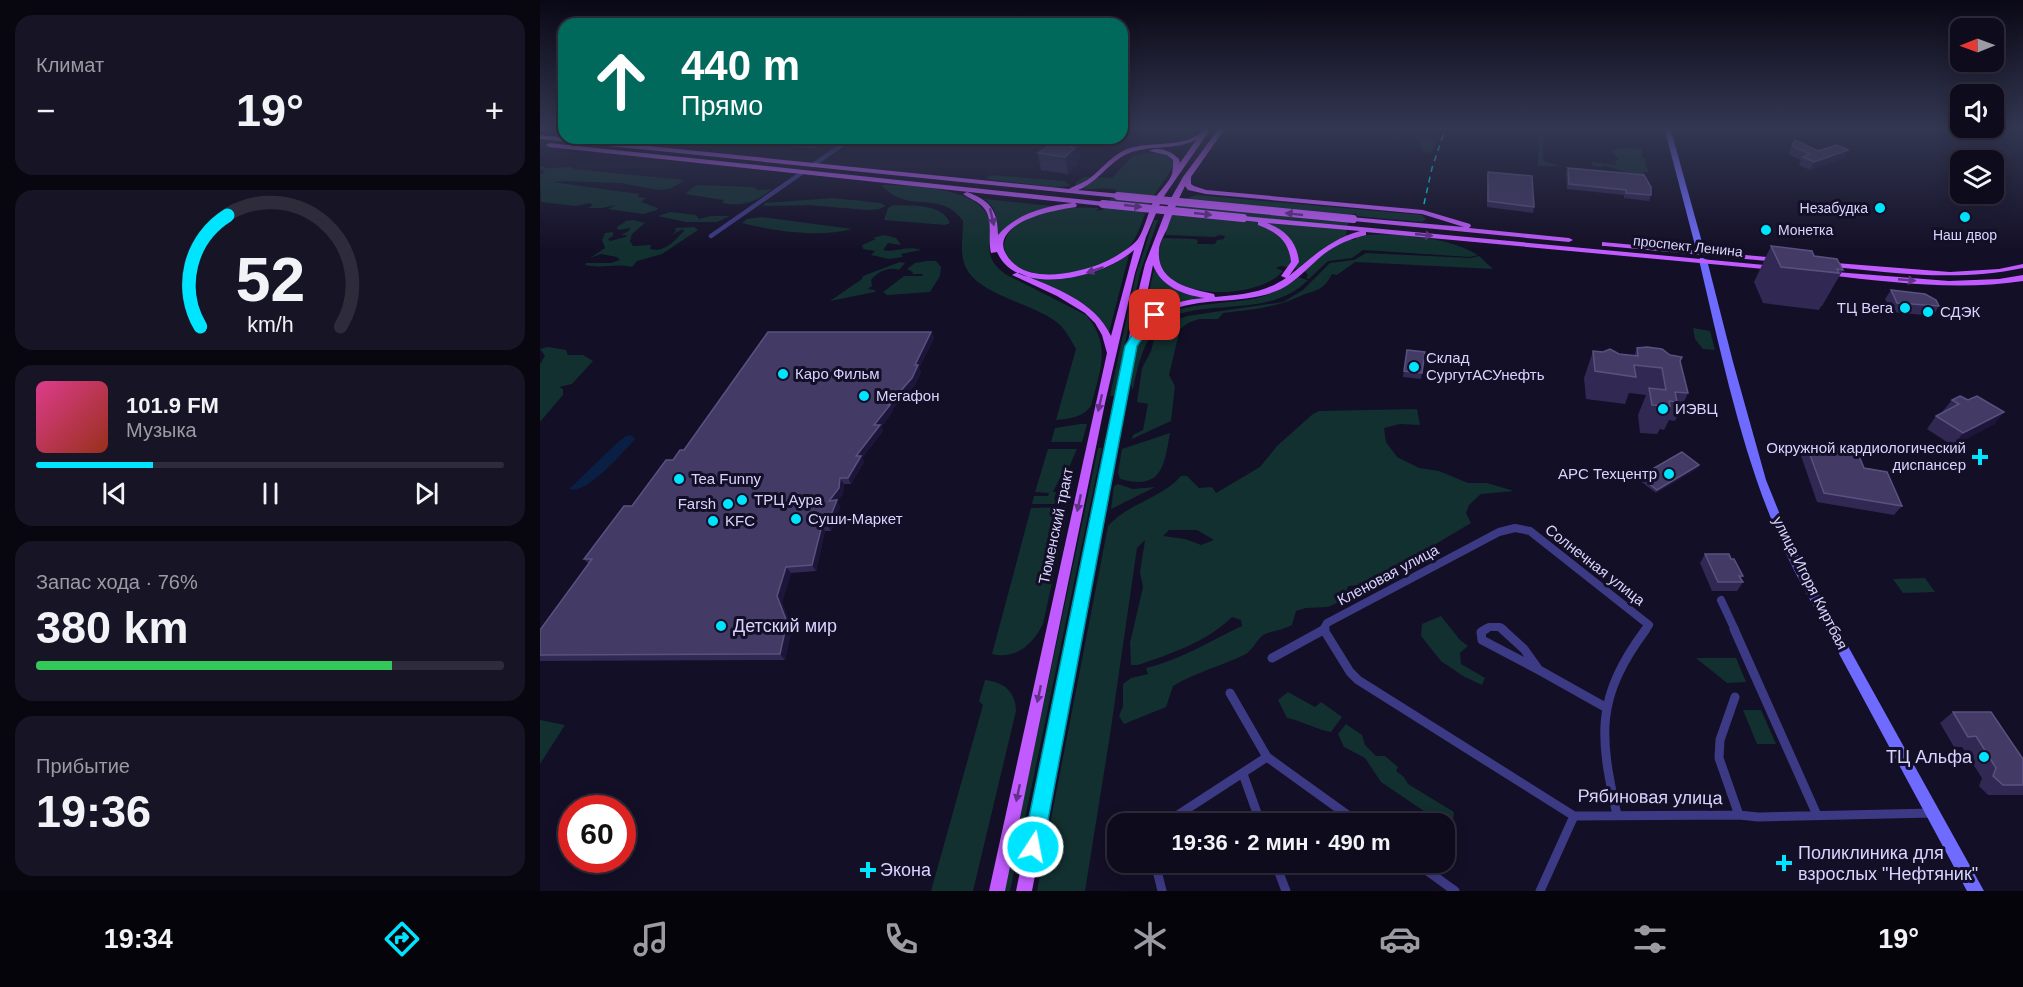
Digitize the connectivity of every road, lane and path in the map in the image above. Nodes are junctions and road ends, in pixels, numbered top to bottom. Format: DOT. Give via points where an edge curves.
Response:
graph roads {
  1 [pos="771,169"];
  2 [pos="808,169"];
  3 [pos="847,169"];
  4 [pos="1106,169"];
  5 [pos="1115,169"];
  6 [pos="1176,169"];
  7 [pos="1179,169"];
  8 [pos="1193,169"];
  9 [pos="1678,169"];
  10 [pos="803,172"];
  11 [pos="1174,176"];
  12 [pos="1187,177"];
  13 [pos="947,188"];
  14 [pos="1049,190"];
  15 [pos="1206,192"];
  16 [pos="1109,194"];
  17 [pos="1174,200"];
  18 [pos="1103,204"];
  19 [pos="1407,211"];
  20 [pos="1243,218"];
  21 [pos="1413,225"];
  22 [pos="1352,227"];
  23 [pos="1485,232"];
  24 [pos="711,236"];
  25 [pos="1142,237"];
  26 [pos="1157,241"];
  27 [pos="1702,256"];
  28 [pos="1814,263"];
  29 [pos="1786,265"];
  30 [pos="2023,266"];
  31 [pos="1821,272"];
  32 [pos="1291,274"];
  33 [pos="2023,278"];
  34 [pos="1131,346"];
  35 [pos="1110,361"];
  36 [pos="1521,528"];
  37 [pos="1721,600"];
  38 [pos="1324,630"];
  39 [pos="1272,658"];
  40 [pos="1539,670"];
  41 [pos="1230,693"];
  42 [pos="1735,697"];
  43 [pos="1605,707"];
  44 [pos="1267,757"];
  45 [pos="1243,774"];
  46 [pos="1181,813"];
  47 [pos="1257,813"];
  48 [pos="1345,813"];
  49 [pos="1933,813"];
  50 [pos="1617,815"];
  51 [pos="1739,815"];
  52 [pos="1817,815"];
  53 [pos="1574,816"];
  54 [pos="1158,873"];
  55 [pos="1279,873"];
  56 [pos="1430,873"];
  57 [pos="997,891"];
  58 [pos="1024,891"];
  59 [pos="1162,891"];
  60 [pos="1286,891"];
  61 [pos="1455,891"];
  62 [pos="1540,891"];
  63 [pos="1976,891"];
  1 -- 10 [label="main road"];
  2 -- 10 [label="main road"];
  3 -- 14 [label="main road"];
  4 -- 14 [label="main road" via="1091,183"];
  5 -- 16 [label="main road" via="1101,184"];
  6 -- 11 [label="main road"];
  7 -- 11 [label="main road, Тюменский тракт"];
  8 -- 12 [label="main road"];
  9 -- 27 [label="main road, улица Игоря Киртбая"];
  10 -- 13 [label="main road"];
  10 -- 24 [label="street"];
  11 -- 25 [label="main road, Тюменский тракт"];
  12 -- 15 [label="main road" via="1191,188"];
  12 -- 17 [label="main road"];
  13 -- 18 [label="main road"];
  13 -- 35 [label="main road, one-way" via="979,199 991,208 994,252 1004,268 1080,306 1097,319 1107,334"];
  14 -- 16 [label="main road"];
  15 -- 17 [label="main road"];
  15 -- 19 [label="main road"];
  22 -- 16 [label="main road, one-way, bridge"];
  17 -- 26 [label="main road"];
  18 -- 20 [label="main road, one-way, bridge"];
  25 -- 18 [label="main road, one-way" via="1115,262 1077,275 1032,274 1002,256 1003,237 1025,217 1059,206"];
  19 -- 21 [label="main road" via="1422,213 1430,219 1425,224"];
  19 -- 23 [label="main road" via="1435,214"];
  20 -- 22 [label="main road"];
  20 -- 32 [label="main road" via="1279,231 1292,243 1295,262"];
  21 -- 22 [label="main road, проспект Ленина"];
  21 -- 23 [label="main road, проспект Ленина"];
  22 -- 27 [label="main road, проспект Ленина, one-way"];
  22 -- 32 [label="main road"];
  23 -- 27 [label="main road, проспект Ленина"];
  25 -- 35 [label="main road, Тюменский тракт"];
  26 -- 32 [label="main road" via="1155,263 1162,277 1194,293 1245,293"];
  26 -- 34 [label="main road"];
  27 -- 29 [label="main road, проспект Ленина"];
  27 -- 49 [label="main road, улица Игоря Киртбая" via="1748,440 1777,522"];
  28 -- 30 [label="main road" via="1945,274"];
  31 -- 33 [label="main road, one-way" via="1940,282"];
  32 -- 34 [label="main road" via="1278,287 1264,293 1165,310 1147,321"];
  34 -- 58 [label="main road"];
  35 -- 57 [label="main road, Тюменский тракт, one-way"];
  36 -- 38 [label="street, Кленовая улица" via="1506,528 1327,623"];
  36 -- 43 [label="street, Солнечная улица" via="1537,536 1649,625 1618,670"];
  37 -- 52 [label="street"];
  38 -- 39 [label="street, Кленовая улица"];
  38 -- 53 [label="street, Рябиновая улица" via="1358,680"];
  40 -- 40 [label="street" via="1500,627 1481,632 1482,640"];
  40 -- 43 [label="street"];
  41 -- 44 [label="street"];
  42 -- 51 [label="street" via="1720,740 1719,758"];
  43 -- 50 [label="street" via="1605,755"];
  44 -- 45 [label="street"];
  44 -- 48 [label="street"];
  45 -- 46 [label="street"];
  45 -- 47 [label="street"];
  49 -- 52 [label="street, Рябиновая улица"];
  49 -- 63 [label="main road, улица Игоря Киртбая"];
  50 -- 51 [label="street, Рябиновая улица"];
  50 -- 53 [label="street, Рябиновая улица"];
  51 -- 52 [label="street, Рябиновая улица"];
  53 -- 62 [label="street"];
  54 -- 59 [label="street"];
  55 -- 60 [label="street"];
  56 -- 61 [label="street"];
}
